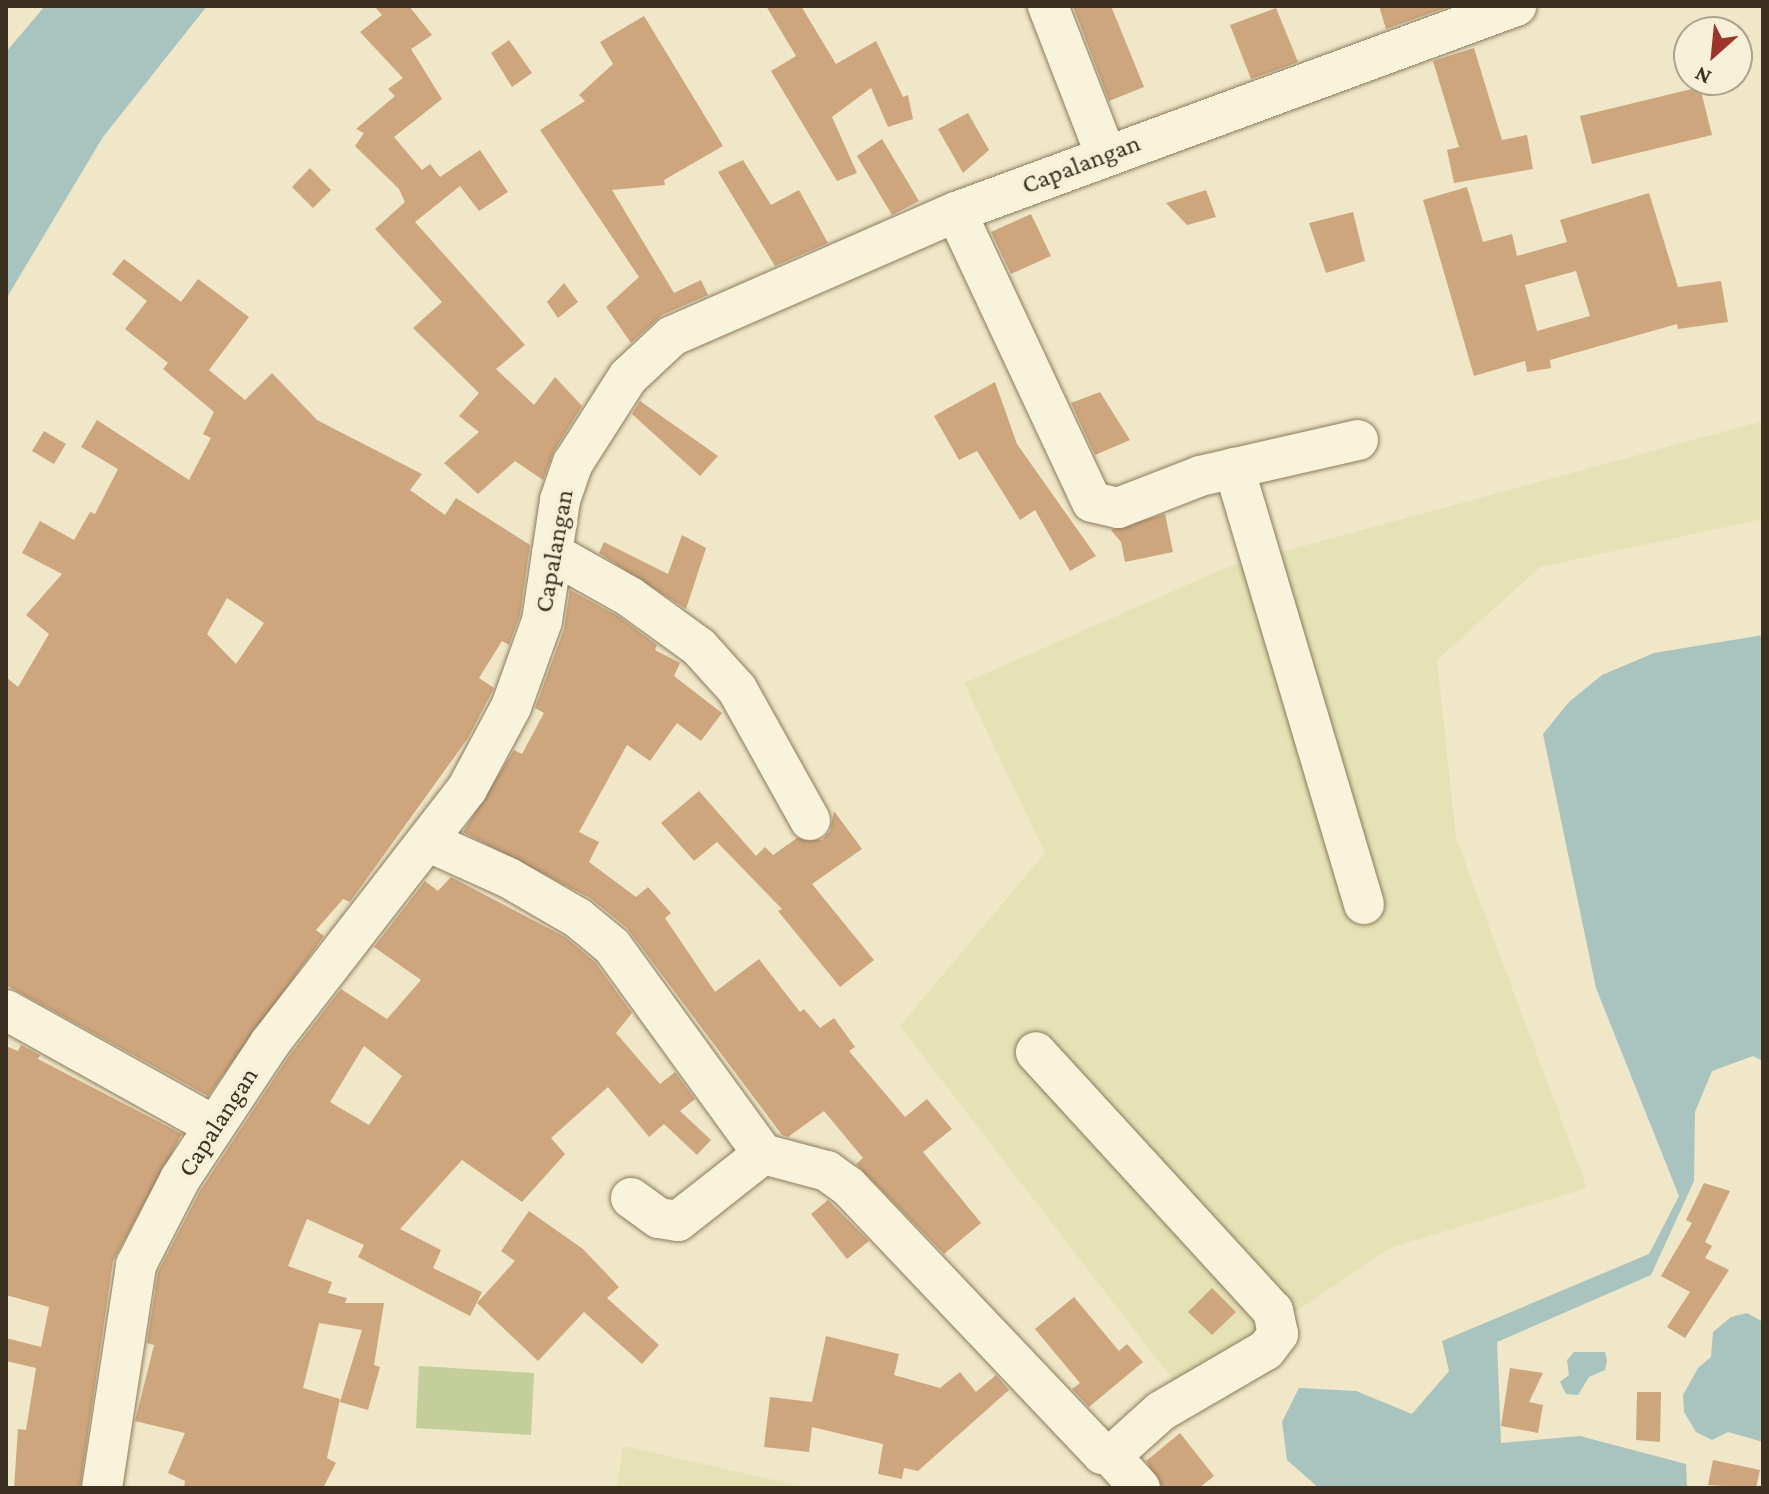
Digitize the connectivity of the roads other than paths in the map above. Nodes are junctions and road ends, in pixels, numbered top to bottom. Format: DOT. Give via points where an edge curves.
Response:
graph roads {
  1 [pos="1048,6"];
  2 [pos="1510,7"];
  3 [pos="1105,153"];
  4 [pos="956,212"];
  5 [pos="1358,440"];
  6 [pos="1234,468"];
  7 [pos="552,553"];
  8 [pos="810,820"];
  9 [pos="427,841"];
  10 [pos="1364,904"];
  11 [pos="6,1010"];
  12 [pos="1036,1052"];
  13 [pos="213,1125"];
  14 [pos="763,1154"];
  15 [pos="631,1198"];
  16 [pos="1111,1456"];
  17 [pos="102,1488"];
  18 [pos="1140,1488"];
  1 -- 3 [label="street"];
  2 -- 3 [label="street, Capalangan"];
  3 -- 4 [label="street, Capalangan"];
  4 -- 6 [label="street" via="1092,502 1118,508"];
  4 -- 7 [label="street, Capalangan" via="672,336 628,377 573,463 560,500"];
  5 -- 6 [label="street"];
  6 -- 10 [label="street"];
  7 -- 8 [label="street" via="630,597 699,647 737,689"];
  7 -- 9 [label="street, Capalangan" via="542,621 511,707 467,789"];
  9 -- 13 [label="street, Capalangan"];
  9 -- 14 [label="street" via="530,890 612,946"];
  11 -- 13 [label="street"];
  12 -- 16 [label="street" via="1273,1311 1278,1334 1266,1350 1161,1411"];
  13 -- 17 [label="street, Capalangan" via="136,1265"];
  14 -- 15 [label="street" via="678,1221 659,1218"];
  14 -- 16 [label="street" via="827,1171 848,1186 1102,1454"];
  16 -- 18 [label="street"];
}
